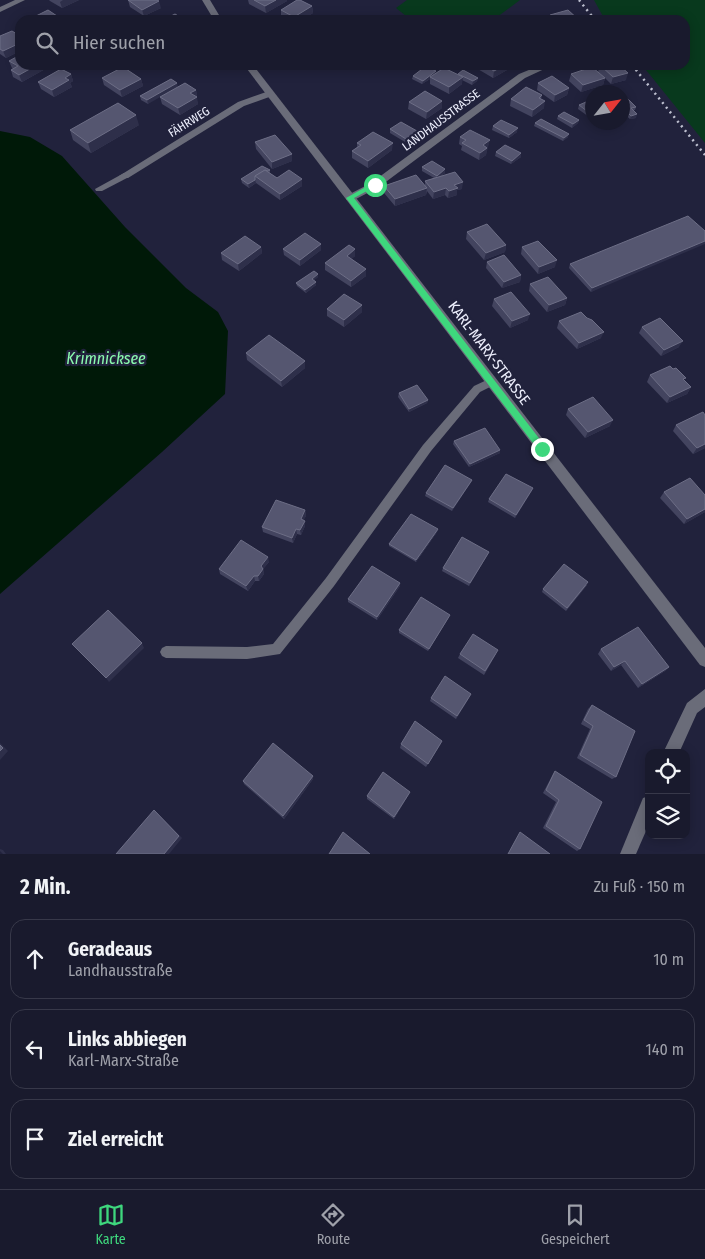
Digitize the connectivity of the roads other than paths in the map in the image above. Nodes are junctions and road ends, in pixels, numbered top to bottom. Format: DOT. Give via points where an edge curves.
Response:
graph roads {
  1 [pos="21,0"];
  2 [pos="206,0"];
  3 [pos="0,10"];
  4 [pos="215,15"];
  5 [pos="252,70"];
  6 [pos="537,70"];
  7 [pos="269,94"];
  8 [pos="124,176"];
  9 [pos="99,189"];
  10 [pos="350,198"];
  11 [pos="490,382"];
  12 [pos="166,652"];
  13 [pos="705,660"];
  14 [pos="705,697"];
  15 [pos="673,749"];
  16 [pos="645,814"];
  17 [pos="628,854"];
  1 -- 3 [label="street"];
  2 -- 4 [label="street"];
  5 -- 7 [label="street, KARL-MARX-STRASSE"];
  6 -- 10 [label="street, LANDHAUSSTRASSE" via="508,85 375,185"];
  7 -- 8 [label="street, FÄHRWEG" via="241,104"];
  7 -- 10 [label="street, KARL-MARX-STRASSE"];
  8 -- 9 [label="lane"];
  10 -- 11 [label="street, KARL-MARX-STRASSE"];
  11 -- 12 [label="lane" via="477,389 427,448 330,582 276,650"];
  11 -- 13 [label="street, KARL-MARX-STRASSE"];
  14 -- 15 [label="street" via="692,708"];
  16 -- 17 [label="street"];
}
